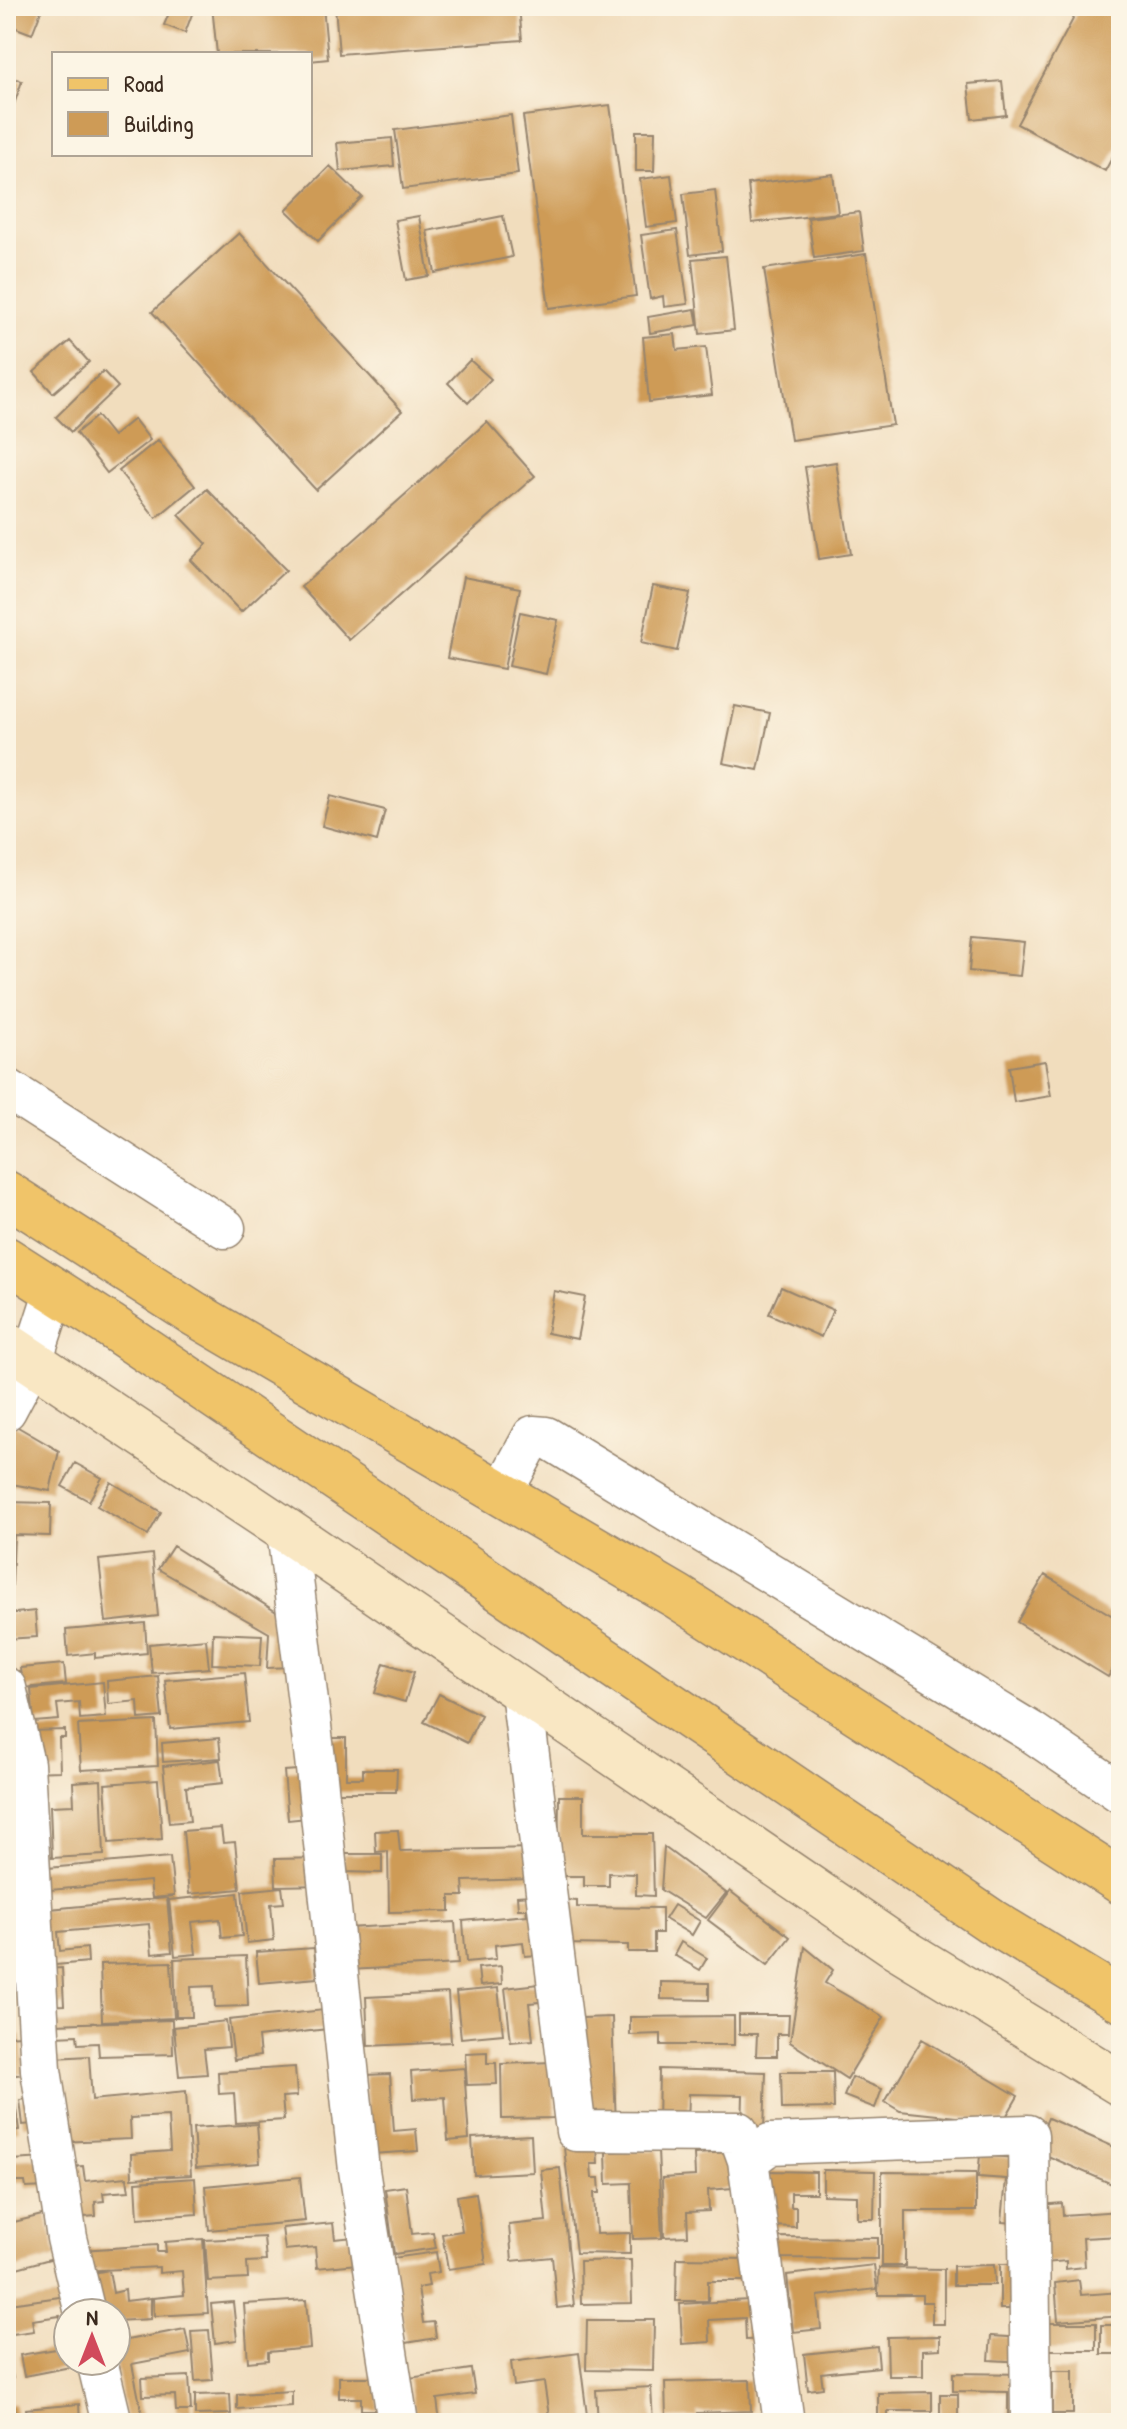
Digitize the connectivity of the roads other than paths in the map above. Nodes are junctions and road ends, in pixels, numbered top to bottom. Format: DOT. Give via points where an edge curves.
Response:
graph roads {
  1 [pos="6,1088"];
  2 [pos="6,1193"];
  3 [pos="225,1228"];
  4 [pos="6,1259"];
  5 [pos="55,1290"];
  6 [pos="19,1352"];
  7 [pos="6,1410"];
  8 [pos="502,1493"];
  9 [pos="287,1531"];
  10 [pos="6,1688"];
  11 [pos="521,1691"];
  12 [pos="1121,1793"];
  13 [pos="1121,1882"];
  14 [pos="1121,2000"];
  15 [pos="1121,2084"];
  16 [pos="748,2160"];
  17 [pos="81,2297"];
  18 [pos="101,2377"];
  19 [pos="1031,2419"];
  20 [pos="112,2423"];
  21 [pos="398,2423"];
  22 [pos="784,2423"];
  1 -- 3 [label="street"];
  2 -- 8 [label="main road" via="193,1313"];
  4 -- 5 [label="main road"];
  5 -- 6 [label="street"];
  5 -- 14 [label="main road" via="991,1921"];
  6 -- 7 [label="street"];
  6 -- 9 [label="street"];
  8 -- 12 [label="street" via="533,1436 546,1437 1030,1731"];
  8 -- 13 [label="main road" via="678,1597"];
  9 -- 11 [label="street"];
  9 -- 21 [label="street" via="359,2170"];
  10 -- 17 [label="street" via="24,1764 41,2070"];
  11 -- 15 [label="street" via="897,1947"];
  11 -- 16 [label="street" via="576,2131 738,2132"];
  16 -- 19 [label="street" via="770,2144 1028,2135"];
  16 -- 22 [label="street"];
  18 -- 20 [label="street"];
}
